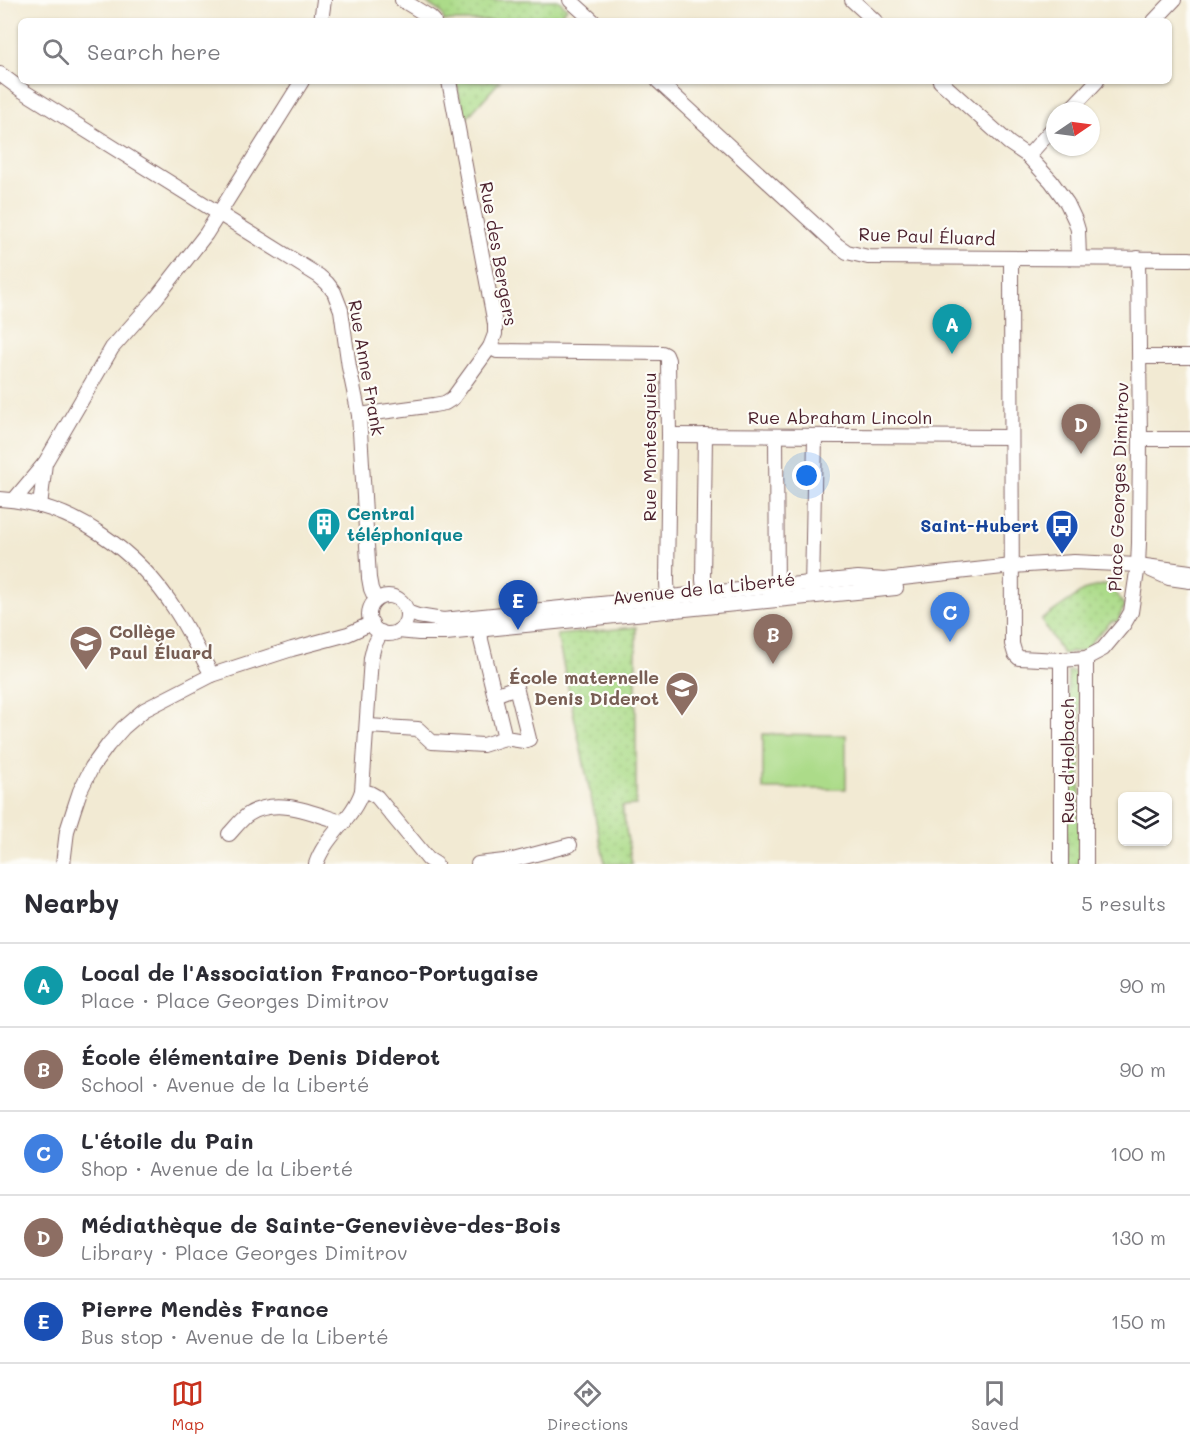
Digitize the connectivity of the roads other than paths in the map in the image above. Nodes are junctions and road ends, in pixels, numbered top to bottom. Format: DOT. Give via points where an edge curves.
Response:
graph roads {
  1 [pos="324,0"];
  2 [pos="402,0"];
  3 [pos="570,0"];
  4 [pos="852,0"];
  5 [pos="1174,0"];
  6 [pos="321,18"];
  7 [pos="431,18"];
  8 [pos="590,18"];
  9 [pos="872,18"];
  10 [pos="1157,18"];
  11 [pos="0,74"];
  12 [pos="300,84"];
  13 [pos="450,84"];
  14 [pos="661,84"];
  15 [pos="943,84"];
  16 [pos="1094,84"];
  17 [pos="1077,102"];
  18 [pos="1046,136"];
  19 [pos="1028,156"];
  20 [pos="220,214"];
  21 [pos="1011,258"];
  22 [pos="1079,258"];
  23 [pos="1138,258"];
  24 [pos="1190,259"];
  25 [pos="490,347"];
  26 [pos="1140,357"];
  27 [pos="1190,357"];
  28 [pos="359,415"];
  29 [pos="669,435"];
  30 [pos="705,435"];
  31 [pos="776,436"];
  32 [pos="815,436"];
  33 [pos="1010,436"];
  34 [pos="1140,439"];
  35 [pos="1190,439"];
  36 [pos="45,463"];
  37 [pos="7,499"];
  38 [pos="40,506"];
  39 [pos="1138,565"];
  40 [pos="1012,566"];
  41 [pos="1190,572"];
  42 [pos="1190,581"];
  43 [pos="812,590"];
  44 [pos="777,593"];
  45 [pos="376,600"];
  46 [pos="705,600"];
  47 [pos="668,604"];
  48 [pos="407,612"];
  49 [pos="480,623"];
  50 [pos="376,627"];
  51 [pos="398,631"];
  52 [pos="1086,658"];
  53 [pos="1061,660"];
  54 [pos="212,675"];
  55 [pos="495,695"];
  56 [pos="368,726"];
  57 [pos="505,738"];
  58 [pos="362,791"];
  59 [pos="344,823"];
  60 [pos="229,834"];
  61 [pos="570,845"];
  62 [pos="63,864"];
  63 [pos="316,864"];
  64 [pos="436,864"];
  65 [pos="478,864"];
  66 [pos="1061,864"];
  67 [pos="1086,864"];
  1 -- 6 [label="street"];
  2 -- 7 [label="street"];
  3 -- 8 [label="street"];
  4 -- 9 [label="street"];
  5 -- 10 [label="street"];
  11 -- 20 [label="street, Rue Anne Frank"];
  12 -- 20 [label="street"];
  13 -- 25 [label="street, Rue des Bergers" via="495,324"];
  14 -- 21 [label="street, Rue Paul Éluard" via="847,252 868,257"];
  15 -- 19 [label="street"];
  16 -- 17 [label="street"];
  18 -- 19 [label="street"];
  19 -- 22 [label="street" via="1067,203 1078,230"];
  20 -- 28 [label="street, Rue Anne Frank" via="319,276 334,292"];
  20 -- 36 [label="street" via="157,297 112,348"];
  21 -- 22 [label="street, Rue Paul Éluard"];
  21 -- 33 [label="street"];
  22 -- 23 [label="street, Rue Paul Éluard"];
  23 -- 24 [label="street, Rue Paul Éluard"];
  23 -- 26 [label="street, Place Georges Dimitrov"];
  25 -- 28 [label="street, Rue des Bergers" via="460,390 444,403"];
  25 -- 29 [label="street, Rue Montesquieu" via="497,351 662,353 668,360"];
  26 -- 27 [label="street"];
  26 -- 34 [label="street, Place Georges Dimitrov"];
  28 -- 45 [label="street, Rue Anne Frank" via="369,578"];
  29 -- 30 [label="street, Rue Abraham Lincoln"];
  29 -- 47 [label="street, Rue Montesquieu"];
  30 -- 31 [label="street, Rue Abraham Lincoln"];
  30 -- 46 [label="street"];
  31 -- 32 [label="street, Rue Abraham Lincoln"];
  31 -- 44 [label="street"];
  32 -- 33 [label="street, Rue Abraham Lincoln"];
  32 -- 43 [label="street"];
  33 -- 40 [label="street"];
  34 -- 35 [label="street"];
  34 -- 39 [label="street, Place Georges Dimitrov"];
  36 -- 37 [label="street"];
  36 -- 38 [label="street"];
  37 -- 38 [label="street"];
  38 -- 54 [label="street" via="90,527 128,555 176,610"];
  39 -- 40 [label="street, Avenue de la Liberté" via="1074,562"];
  39 -- 41 [label="street, Avenue de la Liberté"];
  39 -- 42 [label="street, Avenue de la Liberté" via="1169,578"];
  39 -- 52 [label="street, Place Georges Dimitrov" via="1131,612 1104,649"];
  40 -- 43 [label="street, Avenue de la Liberté" via="872,585 858,578"];
  40 -- 53 [label="street" via="1015,654 1019,658"];
  43 -- 44 [label="street, Avenue de la Liberté"];
  44 -- 46 [label="street, Avenue de la Liberté"];
  45 -- 48 [label="street" via="395,597"];
  45 -- 50 [label="street" via="370,611"];
  46 -- 47 [label="street, Avenue de la Liberté"];
  47 -- 49 [label="street, Avenue de la Liberté"];
  48 -- 49 [label="street, Avenue de la Liberté"];
  48 -- 51 [label="street" via="404,626"];
  49 -- 51 [label="street, Avenue de la Liberté" via="428,633"];
  49 -- 55 [label="street"];
  50 -- 51 [label="street" via="387,633"];
  50 -- 54 [label="street"];
  50 -- 56 [label="street"];
  52 -- 53 [label="street"];
  52 -- 67 [label="street, Rue d'Holbach"];
  53 -- 66 [label="street, Rue d'Holbach"];
  54 -- 62 [label="street" via="144,710 108,746 92,767 77,800 67,831"];
  55 -- 57 [label="street"];
  55 -- 57 [label="street" via="516,687 529,739"];
  56 -- 57 [label="street" via="418,729 432,742 483,745"];
  56 -- 58 [label="street"];
  58 -- 59 [label="street"];
  58 -- 64 [label="street" via="377,797"];
  59 -- 60 [label="street" via="285,806 265,807 248,815"];
  59 -- 63 [label="street"];
  61 -- 65 [label="street" via="513,860"];
}
